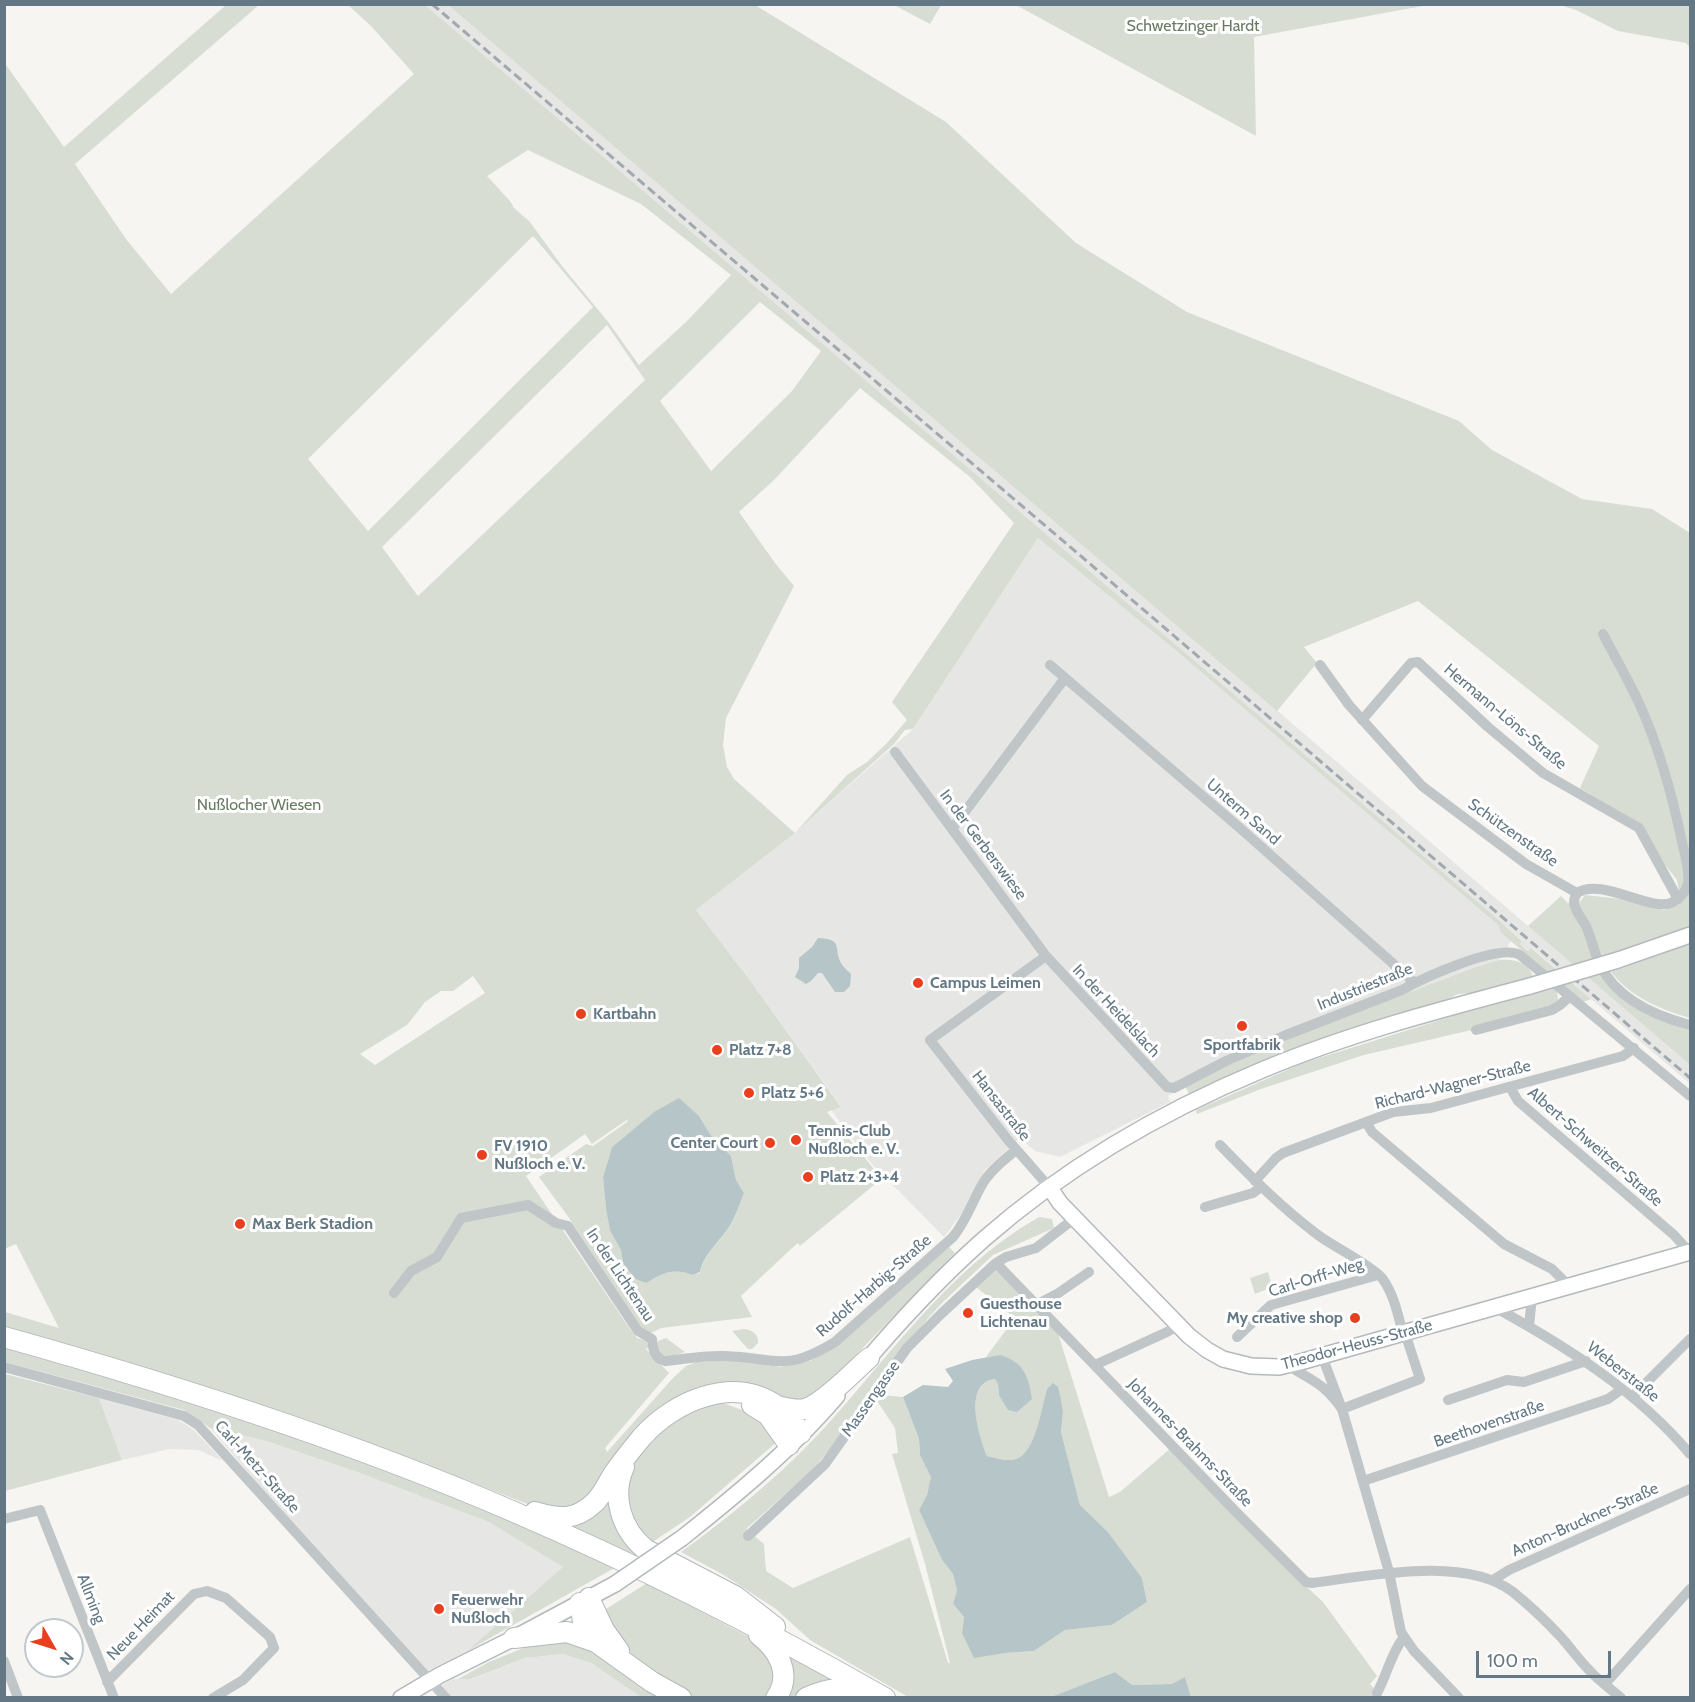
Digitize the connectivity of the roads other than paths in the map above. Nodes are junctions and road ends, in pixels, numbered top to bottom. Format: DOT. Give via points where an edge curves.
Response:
graph roads {
  1 [pos="1603,634"];
  2 [pos="1050,665"];
  3 [pos="1320,665"];
  4 [pos="1065,678"];
  5 [pos="1362,720"];
  6 [pos="895,752"];
  7 [pos="952,829"];
  8 [pos="1577,893"];
  9 [pos="1678,899"];
  10 [pos="1690,935"];
  11 [pos="1046,956"];
  12 [pos="1415,983"];
  13 [pos="1570,996"];
  14 [pos="1690,1025"];
  15 [pos="1476,1030"];
  16 [pos="1634,1048"];
  17 [pos="1165,1086"];
  18 [pos="1510,1087"];
  19 [pos="1690,1096"];
  20 [pos="1366,1122"];
  21 [pos="1220,1145"];
  22 [pos="1016,1150"];
  23 [pos="1258,1184"];
  24 [pos="1050,1188"];
  25 [pos="1205,1207"];
  26 [pos="1074,1218"];
  27 [pos="1689,1253"];
  28 [pos="996,1263"];
  29 [pos="1089,1272"];
  30 [pos="1378,1275"];
  31 [pos="1570,1287"];
  32 [pos="394,1293"];
  33 [pos="1532,1298"];
  34 [pos="1036,1305"];
  35 [pos="1496,1308"];
  36 [pos="1179,1325"];
  37 [pos="1529,1326"];
  38 [pos="1404,1334"];
  39 [pos="4,1337"];
  40 [pos="1237,1337"];
  41 [pos="1690,1339"];
  42 [pos="1322,1356"];
  43 [pos="869,1358"];
  44 [pos="1586,1361"];
  45 [pos="777,1363"];
  46 [pos="1095,1365"];
  47 [pos="1288,1365"];
  48 [pos="4,1367"];
  49 [pos="1622,1389"];
  50 [pos="725,1394"];
  51 [pos="1632,1397"];
  52 [pos="1448,1400"];
  53 [pos="777,1406"];
  54 [pos="1342,1409"];
  55 [pos="795,1439"];
  56 [pos="634,1448"];
  57 [pos="1690,1454"];
  58 [pos="1363,1481"];
  59 [pos="1690,1489"];
  60 [pos="511,1511"];
  61 [pos="4,1520"];
  62 [pos="748,1536"];
  63 [pos="1389,1572"];
  64 [pos="1493,1580"];
  65 [pos="1690,1589"];
  66 [pos="584,1601"];
  67 [pos="733,1615"];
  68 [pos="1404,1637"];
  69 [pos="514,1638"];
  70 [pos="596,1642"];
  71 [pos="802,1650"];
  72 [pos="4,1661"];
  73 [pos="630,1665"];
  74 [pos="431,1680"];
  75 [pos="107,1682"];
  76 [pos="1605,1684"];
  77 [pos="1377,1693"];
  78 [pos="18,1698"];
  79 [pos="114,1698"];
  80 [pos="213,1698"];
  81 [pos="401,1698"];
  82 [pos="446,1698"];
  83 [pos="681,1698"];
  84 [pos="776,1698"];
  85 [pos="806,1698"];
  86 [pos="876,1698"];
  87 [pos="885,1698"];
  88 [pos="1459,1698"];
  89 [pos="1621,1698"];
  1 -- 9 [label="street" via="1641,708 1669,786 1688,877"];
  2 -- 4 [label="street, Unterm Sand"];
  3 -- 5 [label="street, Schützenstraße"];
  4 -- 7 [label="street"];
  4 -- 12 [label="street, Unterm Sand"];
  5 -- 8 [label="street, Schützenstraße" via="1422,786 1526,864"];
  5 -- 9 [label="street, Hermann-Löns-Straße" via="1411,663 1418,662 1543,773 1639,828"];
  6 -- 7 [label="street, In der Gerberswiese"];
  7 -- 11 [label="street, In der Gerberswiese"];
  8 -- 9 [label="street" via="1584,889 1604,891 1661,904"];
  8 -- 14 [label="street" via="1574,906 1600,965 1616,988 1648,1010"];
  10 -- 24 [label="main road, bridge" via="1307,1052 1197,1099"];
  11 -- 17 [label="street, In der Heidelslach"];
  11 -- 22 [label="street, Hansastraße" via="930,1040"];
  12 -- 13 [label="street, Industriestraße" via="1480,957 1509,951 1520,955"];
  12 -- 17 [label="street, Industriestraße" via="1226,1061 1174,1088"];
  13 -- 15 [label="street" via="1552,1010"];
  13 -- 16 [label="street"];
  16 -- 18 [label="street, Richard-Wagner-Straße" via="1623,1056"];
  16 -- 19 [label="street"];
  18 -- 20 [label="street, Richard-Wagner-Straße"];
  18 -- 27 [label="street, Albert-Schweitzer-Straße" via="1518,1101 1674,1235"];
  20 -- 23 [label="street, Richard-Wagner-Straße" via="1283,1153"];
  20 -- 31 [label="street" via="1372,1132 1504,1244 1552,1269"];
  21 -- 23 [label="street"];
  22 -- 24 [label="street, Hansastraße"];
  22 -- 45 [label="street, Rudolf-Harbig-Straße" via="989,1174 953,1238 835,1342 815,1354"];
  23 -- 25 [label="street" via="1253,1193"];
  23 -- 30 [label="street" via="1320,1237"];
  24 -- 26 [label="main road, Theodor-Heuss-Straße"];
  24 -- 43 [label="main road" via="968,1253"];
  26 -- 28 [label="street" via="1036,1248"];
  26 -- 36 [label="main road, Theodor-Heuss-Straße"];
  27 -- 31 [label="main road, Theodor-Heuss-Straße"];
  28 -- 34 [label="street, Johannes-Brahms-Straße"];
  28 -- 62 [label="street, Massengasse" via="907,1348 825,1464"];
  29 -- 34 [label="street"];
  30 -- 38 [label="street" via="1389,1289"];
  30 -- 40 [label="street, Carl-Orff-Weg" via="1271,1305"];
  31 -- 33 [label="main road, Theodor-Heuss-Straße"];
  32 -- 45 [label="street, In der Lichtenau" via="411,1272 437,1257 461,1218 528,1205 555,1223 568,1226 638,1331 652,1339 659,1359 724,1356"];
  33 -- 35 [label="main road, Theodor-Heuss-Straße"];
  33 -- 37 [label="street"];
  34 -- 46 [label="street, Johannes-Brahms-Straße"];
  35 -- 37 [label="street, Weberstraße"];
  35 -- 38 [label="main road, Theodor-Heuss-Straße"];
  36 -- 46 [label="street"];
  36 -- 47 [label="main road, Theodor-Heuss-Straße" via="1199,1345 1223,1359 1256,1367"];
  37 -- 44 [label="street, Weberstraße"];
  38 -- 42 [label="main road, Theodor-Heuss-Straße"];
  38 -- 54 [label="street" via="1420,1379"];
  39 -- 60 [label="highway" via="127,1371 257,1414"];
  41 -- 51 [label="street"];
  42 -- 47 [label="main road, Theodor-Heuss-Straße"];
  42 -- 54 [label="street"];
  43 -- 53 [label="highway" via="817,1403 792,1410"];
  43 -- 55 [label="main road"];
  44 -- 49 [label="street, Weberstraße"];
  44 -- 52 [label="street" via="1524,1382 1507,1380"];
  46 -- 63 [label="street, Johannes-Brahms-Straße" via="1306,1582"];
  47 -- 54 [label="street" via="1328,1391"];
  48 -- 74 [label="street, Carl-Metz-Straße" via="184,1416 198,1425"];
  49 -- 51 [label="street, Weberstraße"];
  49 -- 58 [label="street, Beethovenstraße" via="1608,1399"];
  50 -- 53 [label="highway" via="740,1392"];
  50 -- 55 [label="highway" via="759,1408"];
  50 -- 56 [label="highway" via="699,1398 672,1410"];
  51 -- 57 [label="street, Weberstraße"];
  53 -- 55 [label="highway"];
  54 -- 58 [label="street"];
  55 -- 66 [label="main road, bridge" via="730,1500 682,1538"];
  56 -- 60 [label="highway" via="595,1502 579,1513 555,1518 531,1510"];
  56 -- 71 [label="highway" via="618,1486 628,1532 655,1554 735,1596"];
  58 -- 63 [label="street"];
  59 -- 64 [label="street, Anton-Bruckner-Straße"];
  60 -- 67 [label="highway"];
  61 -- 75 [label="street, Allming" via="40,1510"];
  63 -- 64 [label="street" via="1441,1571"];
  63 -- 68 [label="street"];
  64 -- 76 [label="street" via="1515,1594"];
  65 -- 76 [label="street"];
  66 -- 69 [label="main road"];
  66 -- 70 [label="highway" via="583,1622"];
  66 -- 73 [label="highway"];
  67 -- 71 [label="highway"];
  67 -- 84 [label="highway" via="771,1645 781,1659 784,1676"];
  68 -- 77 [label="street"];
  68 -- 88 [label="street"];
  69 -- 70 [label="highway" via="567,1632"];
  69 -- 74 [label="main road"];
  70 -- 73 [label="highway"];
  71 -- 87 [label="highway"];
  72 -- 78 [label="street"];
  73 -- 83 [label="highway"];
  74 -- 81 [label="main road"];
  74 -- 82 [label="street, Carl-Metz-Straße"];
  75 -- 79 [label="street, Allming"];
  75 -- 80 [label="street, Neue Heimat" via="194,1594 207,1591 226,1598 270,1637 274,1648 243,1680"];
  76 -- 89 [label="street"];
  85 -- 86 [label="highway" via="825,1689 850,1689"];
}
